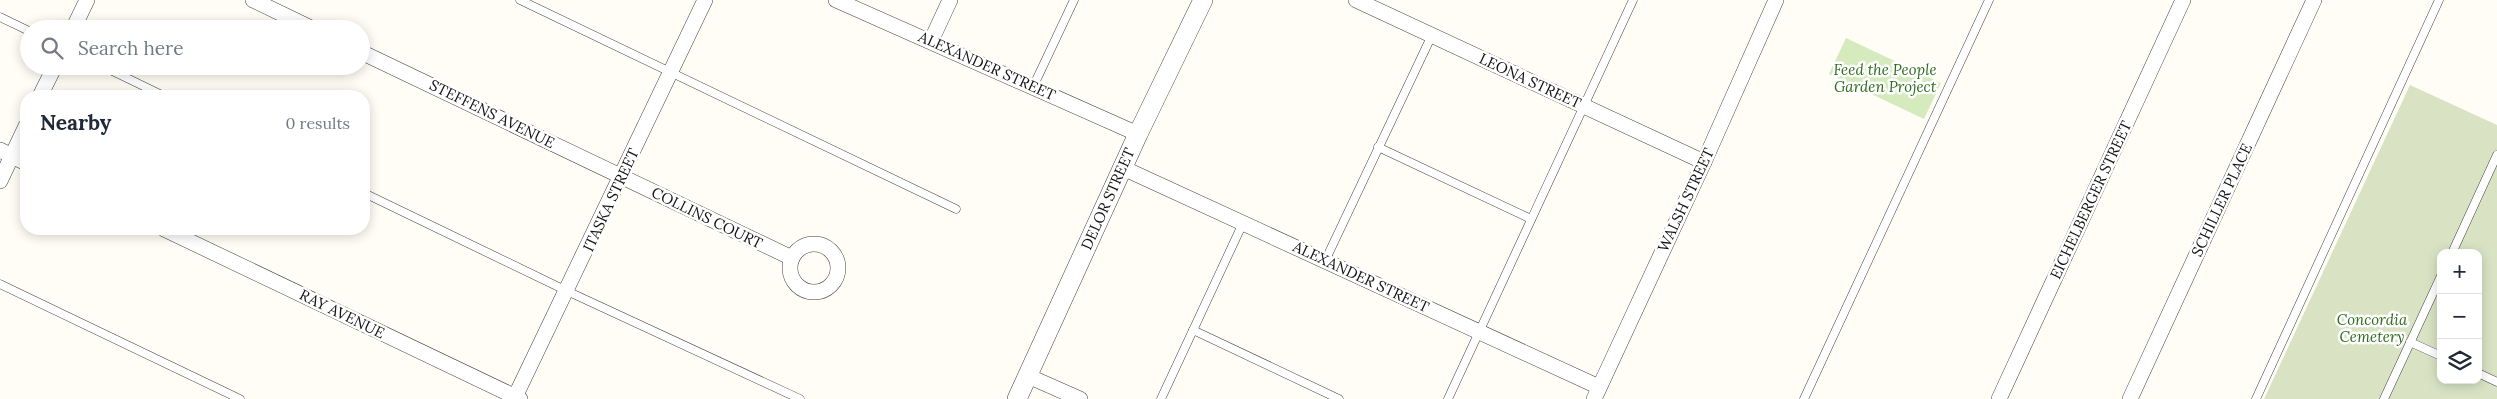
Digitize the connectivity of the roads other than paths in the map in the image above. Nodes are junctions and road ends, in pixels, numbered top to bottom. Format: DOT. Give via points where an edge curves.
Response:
graph roads {
  1 [pos="87,0"];
  2 [pos="253,0"];
  3 [pos="520,0"];
  4 [pos="705,0"];
  5 [pos="836,0"];
  6 [pos="950,0"];
  7 [pos="1074,0"];
  8 [pos="1203,0"];
  9 [pos="1356,0"];
  10 [pos="1634,0"];
  11 [pos="1776,0"];
  12 [pos="1989,0"];
  13 [pos="2183,0"];
  14 [pos="2314,0"];
  15 [pos="2439,0"];
  16 [pos="0,17"];
  17 [pos="77,20"];
  18 [pos="294,20"];
  19 [pos="20,27"];
  20 [pos="1432,35"];
  21 [pos="931,40"];
  22 [pos="370,56"];
  23 [pos="670,71"];
  24 [pos="50,75"];
  25 [pos="121,75"];
  26 [pos="1033,87"];
  27 [pos="43,90"];
  28 [pos="152,90"];
  29 [pos="1584,105"];
  30 [pos="20,134"];
  31 [pos="1138,134"];
  32 [pos="1378,147"];
  33 [pos="6,153"];
  34 [pos="2497,155"];
  35 [pos="20,160"];
  36 [pos="1704,162"];
  37 [pos="1123,168"];
  38 [pos="622,177"];
  39 [pos="0,181"];
  40 [pos="370,196"];
  41 [pos="956,209"];
  42 [pos="1532,219"];
  43 [pos="1243,223"];
  44 [pos="176,235"];
  45 [pos="2454,249"];
  46 [pos="792,258"];
  47 [pos="1325,260"];
  48 [pos="0,284"];
  49 [pos="2437,285"];
  50 [pos="568,291"];
  51 [pos="1193,330"];
  52 [pos="1479,332"];
  53 [pos="2410,342"];
  54 [pos="2437,354"];
  55 [pos="2482,375"];
  56 [pos="1028,376"];
  57 [pos="2497,382"];
  58 [pos="1597,393"];
  59 [pos="516,398"];
  60 [pos="240,399"];
  61 [pos="800,399"];
  62 [pos="1017,399"];
  63 [pos="1080,399"];
  64 [pos="1161,399"];
  65 [pos="1339,399"];
  66 [pos="1448,399"];
  67 [pos="1804,399"];
  68 [pos="1999,399"];
  69 [pos="2130,399"];
  70 [pos="2256,399"];
  71 [pos="2384,399"];
  1 -- 17 [label="street"];
  2 -- 18 [label="street"];
  3 -- 23 [label="lane"];
  4 -- 23 [label="street, ITASKA STREET"];
  5 -- 21 [label="street, ALEXANDER STREET"];
  6 -- 21 [label="street"];
  7 -- 26 [label="lane"];
  8 -- 31 [label="street, DELOR STREET"];
  9 -- 20 [label="street, LEONA STREET"];
  10 -- 29 [label="lane"];
  11 -- 36 [label="street, WALSH STREET"];
  12 -- 67 [label="lane"];
  13 -- 68 [label="street, EICHELBERGER STREET"];
  14 -- 69 [label="street, SCHILLER PLACE"];
  15 -- 70 [label="lane"];
  16 -- 19 [label="lane"];
  20 -- 29 [label="street, LEONA STREET"];
  20 -- 32 [label="lane"];
  21 -- 26 [label="street, ALEXANDER STREET"];
  22 -- 38 [label="street, STEFFENS AVENUE"];
  23 -- 38 [label="street, ITASKA STREET"];
  23 -- 41 [label="lane"];
  24 -- 27 [label="street"];
  25 -- 28 [label="lane"];
  26 -- 31 [label="street, ALEXANDER STREET"];
  29 -- 36 [label="street, LEONA STREET"];
  29 -- 42 [label="lane"];
  30 -- 33 [label="street"];
  31 -- 37 [label="street, DELOR STREET"];
  32 -- 42 [label="lane"];
  32 -- 47 [label="lane"];
  33 -- 35 [label="street"];
  33 -- 39 [label="street"];
  34 -- 45 [label="lane"];
  36 -- 58 [label="street, WALSH STREET"];
  37 -- 43 [label="street, ALEXANDER STREET"];
  37 -- 56 [label="street, DELOR STREET"];
  38 -- 46 [label="street, COLLINS COURT"];
  38 -- 50 [label="street, ITASKA STREET"];
  40 -- 50 [label="lane"];
  42 -- 52 [label="lane"];
  43 -- 47 [label="street, ALEXANDER STREET"];
  43 -- 51 [label="lane"];
  44 -- 59 [label="street, RAY AVENUE"];
  47 -- 52 [label="street, ALEXANDER STREET"];
  48 -- 60 [label="lane"];
  49 -- 53 [label="lane"];
  50 -- 59 [label="street, ITASKA STREET"];
  50 -- 61 [label="lane"];
  51 -- 64 [label="lane"];
  51 -- 65 [label="lane"];
  52 -- 58 [label="street, ALEXANDER STREET"];
  52 -- 66 [label="lane"];
  53 -- 54 [label="lane"];
  53 -- 71 [label="lane"];
  55 -- 57 [label="lane"];
  56 -- 62 [label="street, DELOR STREET"];
  56 -- 63 [label="street"];
}
